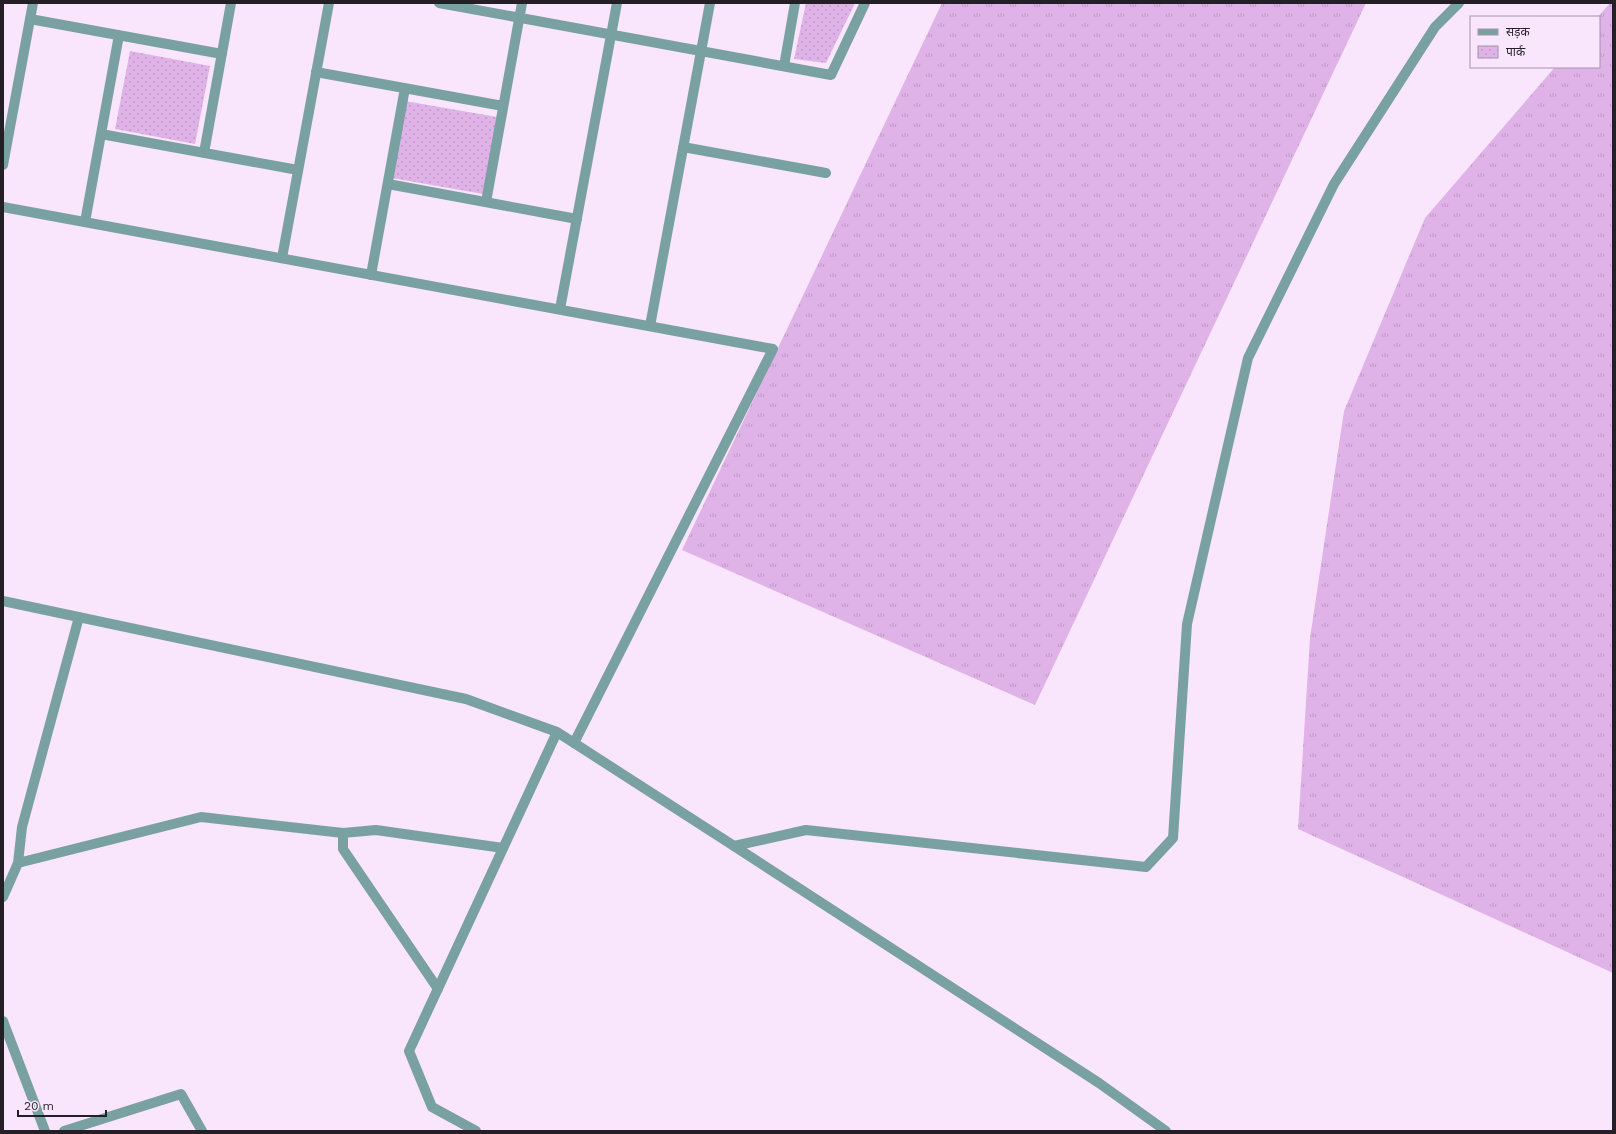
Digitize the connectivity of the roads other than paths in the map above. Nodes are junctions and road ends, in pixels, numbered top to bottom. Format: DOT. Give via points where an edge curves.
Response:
graph roads {
  1 [pos="33,3"];
  2 [pos="231,3"];
  3 [pos="329,3"];
  4 [pos="439,3"];
  5 [pos="522,3"];
  6 [pos="617,3"];
  7 [pos="710,3"];
  8 [pos="795,3"];
  9 [pos="865,3"];
  10 [pos="1459,3"];
  11 [pos="520,18"];
  12 [pos="30,19"];
  13 [pos="119,35"];
  14 [pos="611,35"];
  15 [pos="701,51"];
  16 [pos="222,54"];
  17 [pos="784,66"];
  18 [pos="316,72"];
  19 [pos="405,88"];
  20 [pos="503,106"];
  21 [pos="7,118"];
  22 [pos="101,134"];
  23 [pos="683,147"];
  24 [pos="204,153"];
  25 [pos="3,164"];
  26 [pos="298,170"];
  27 [pos="826,173"];
  28 [pos="388,184"];
  29 [pos="486,202"];
  30 [pos="3,207"];
  31 [pos="577,219"];
  32 [pos="85,222"];
  33 [pos="282,258"];
  34 [pos="371,275"];
  35 [pos="560,310"];
  36 [pos="650,326"];
  37 [pos="3,601"];
  38 [pos="79,617"];
  39 [pos="557,732"];
  40 [pos="574,743"];
  41 [pos="343,833"];
  42 [pos="734,846"];
  43 [pos="504,848"];
  44 [pos="18,863"];
  45 [pos="3,897"];
  46 [pos="438,989"];
  47 [pos="3,1021"];
  48 [pos="45,1131"];
  49 [pos="64,1131"];
  50 [pos="202,1131"];
  51 [pos="476,1131"];
  52 [pos="1166,1131"];
  1 -- 12 [label="street"];
  2 -- 16 [label="street"];
  3 -- 18 [label="street"];
  4 -- 11 [label="street"];
  5 -- 11 [label="street"];
  6 -- 14 [label="street"];
  7 -- 15 [label="street"];
  8 -- 17 [label="street"];
  9 -- 17 [label="street" via="832,75"];
  10 -- 42 [label="street" via="1434,27 1334,184 1248,358 1187,624 1173,838 1146,867 806,830"];
  11 -- 14 [label="street"];
  11 -- 20 [label="street"];
  12 -- 13 [label="street"];
  12 -- 21 [label="street"];
  13 -- 16 [label="street"];
  13 -- 22 [label="street"];
  14 -- 15 [label="street"];
  14 -- 31 [label="street"];
  15 -- 17 [label="street"];
  15 -- 23 [label="street"];
  16 -- 24 [label="street"];
  18 -- 19 [label="street"];
  18 -- 26 [label="street"];
  19 -- 20 [label="street"];
  19 -- 28 [label="street"];
  20 -- 29 [label="street"];
  21 -- 25 [label="street"];
  22 -- 24 [label="street"];
  22 -- 32 [label="street"];
  23 -- 27 [label="street"];
  23 -- 36 [label="street"];
  24 -- 26 [label="street"];
  26 -- 33 [label="street"];
  28 -- 29 [label="street"];
  28 -- 34 [label="street"];
  29 -- 31 [label="street"];
  30 -- 32 [label="street"];
  31 -- 35 [label="street"];
  32 -- 33 [label="street"];
  33 -- 34 [label="street"];
  34 -- 35 [label="street"];
  35 -- 36 [label="street"];
  36 -- 40 [label="street" via="773,349"];
  37 -- 38 [label="street"];
  38 -- 39 [label="street" via="466,699"];
  38 -- 44 [label="street" via="22,827"];
  39 -- 40 [label="street"];
  39 -- 43 [label="street"];
  40 -- 42 [label="street"];
  41 -- 43 [label="street" via="376,830"];
  41 -- 44 [label="street" via="201,817"];
  41 -- 46 [label="street" via="343,849"];
  42 -- 52 [label="street" via="1099,1083"];
  43 -- 46 [label="street"];
  44 -- 45 [label="street"];
  46 -- 51 [label="street" via="409,1051 432,1107"];
  47 -- 48 [label="street"];
  49 -- 50 [label="street" via="182,1094"];
}
